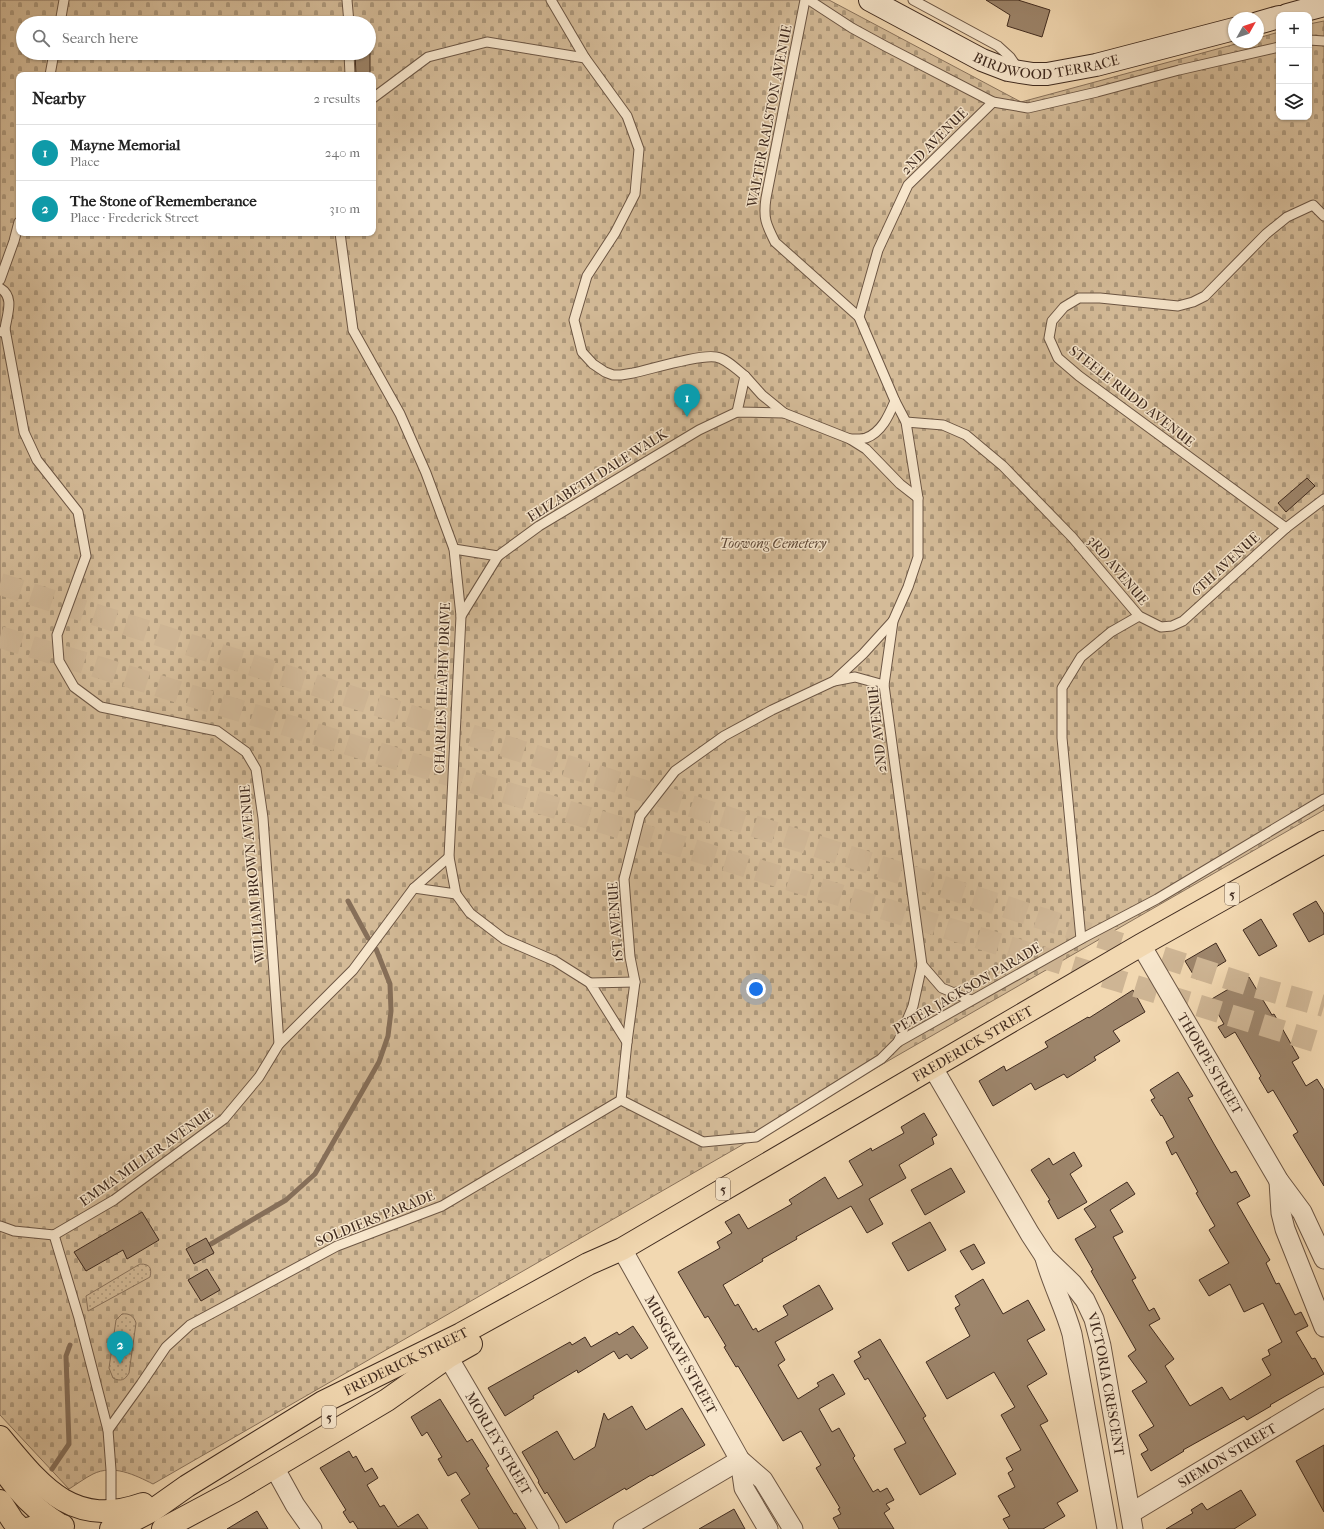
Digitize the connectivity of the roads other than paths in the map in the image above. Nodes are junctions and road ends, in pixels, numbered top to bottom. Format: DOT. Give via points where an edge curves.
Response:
graph roads {
  1 [pos="64,0"];
  2 [pos="347,0"];
  3 [pos="550,0"];
  4 [pos="805,0"];
  5 [pos="808,0"];
  6 [pos="870,0"];
  7 [pos="913,0"];
  8 [pos="1324,5"];
  9 [pos="1298,12"];
  10 [pos="61,16"];
  11 [pos="348,16"];
  12 [pos="1276,18"];
  13 [pos="1264,21"];
  14 [pos="1228,31"];
  15 [pos="1312,40"];
  16 [pos="1324,41"];
  17 [pos="1276,48"];
  18 [pos="585,58"];
  19 [pos="53,60"];
  20 [pos="349,60"];
  21 [pos="51,72"];
  22 [pos="350,72"];
  23 [pos="1021,73"];
  24 [pos="376,96"];
  25 [pos="993,102"];
  26 [pos="1324,216"];
  27 [pos="16,233"];
  28 [pos="340,236"];
  29 [pos="0,280"];
  30 [pos="0,288"];
  31 [pos="859,316"];
  32 [pos="3,331"];
  33 [pos="745,376"];
  34 [pos="895,401"];
  35 [pos="738,412"];
  36 [pos="784,413"];
  37 [pos="906,422"];
  38 [pos="850,439"];
  39 [pos="918,498"];
  40 [pos="1324,499"];
  41 [pos="1286,528"];
  42 [pos="454,549"];
  43 [pos="498,556"];
  44 [pos="461,616"];
  45 [pos="1139,616"];
  46 [pos="893,621"];
  47 [pos="834,681"];
  48 [pos="884,686"];
  49 [pos="1324,799"];
  50 [pos="1324,842"];
  51 [pos="449,856"];
  52 [pos="414,888"];
  53 [pos="456,894"];
  54 [pos="1081,939"];
  55 [pos="1141,945"];
  56 [pos="922,965"];
  57 [pos="635,982"];
  58 [pos="590,983"];
  59 [pos="971,1000"];
  60 [pos="627,1042"];
  61 [pos="898,1042"];
  62 [pos="280,1044"];
  63 [pos="933,1068"];
  64 [pos="621,1100"];
  65 [pos="1279,1181"];
  66 [pos="0,1226"];
  67 [pos="54,1235"];
  68 [pos="622,1249"];
  69 [pos="1045,1257"];
  70 [pos="1324,1259"];
  71 [pos="1324,1327"];
  72 [pos="448,1357"];
  73 [pos="1324,1397"];
  74 [pos="108,1430"];
  75 [pos="0,1437"];
  76 [pos="740,1460"];
  77 [pos="0,1464"];
  78 [pos="274,1467"];
  79 [pos="0,1502"];
  80 [pos="295,1505"];
  81 [pos="111,1521"];
  82 [pos="1132,1521"];
  83 [pos="66,1527"];
  84 [pos="22,1529"];
  85 [pos="27,1529"];
  86 [pos="143,1529"];
  87 [pos="164,1529"];
  88 [pos="303,1529"];
  89 [pos="312,1529"];
  90 [pos="549,1529"];
  91 [pos="623,1529"];
  92 [pos="768,1529"];
  93 [pos="793,1529"];
  94 [pos="1108,1529"];
  1 -- 10 [label="lane"];
  2 -- 11 [label="lane"];
  3 -- 18 [label="lane"];
  4 -- 31 [label="lane, WALTER RALSTON AVENUE" via="764,214 775,242"];
  5 -- 25 [label="lane" via="852,28"];
  6 -- 23 [label="main road, BIRDWOOD TERRACE" via="982,60"];
  7 -- 23 [label="lane" via="998,46 1010,57"];
  8 -- 9 [label="main road"];
  12 -- 13 [label="main road"];
  14 -- 23 [label="main road, BIRDWOOD TERRACE" via="1096,65 1047,74"];
  15 -- 16 [label="lane"];
  17 -- 25 [label="lane" via="1028,108"];
  18 -- 24 [label="lane" via="487,42 428,57"];
  18 -- 33 [label="lane" via="627,116 639,149 635,194 615,233 587,276 574,320 582,352 593,364 613,375 633,373 704,356 716,357 727,362"];
  19 -- 21 [label="lane"];
  20 -- 22 [label="lane"];
  25 -- 31 [label="lane, 2ND AVENUE" via="908,185 878,250"];
  26 -- 41 [label="lane, STEELE RUDD AVENUE" via="1313,205 1287,217 1266,234 1205,296 1193,302 1178,306 1079,298 1064,307 1052,321 1049,338 1058,358 1078,376"];
  27 -- 29 [label="lane"];
  28 -- 42 [label="lane, CHARLES HEAPHY DRIVE" via="353,330 400,414 426,473"];
  30 -- 32 [label="lane, WILLIAM BROWN AVENUE" via="6,291 9,300"];
  31 -- 34 [label="lane, 2ND AVENUE"];
  32 -- 62 [label="lane, WILLIAM BROWN AVENUE" via="24,432 37,460 78,512 86,556 57,635 59,661 74,687 101,707 217,731 246,752 256,769 263,818"];
  33 -- 35 [label="lane"];
  33 -- 36 [label="lane" via="762,395"];
  34 -- 37 [label="lane, 2ND AVENUE"];
  34 -- 38 [label="lane" via="879,430 866,438"];
  35 -- 36 [label="lane, ELIZABETH DALE WALK"];
  35 -- 43 [label="lane, ELIZABETH DALE WALK" via="699,430 539,526"];
  36 -- 38 [label="lane, ELIZABETH DALE WALK"];
  37 -- 39 [label="lane, 2ND AVENUE"];
  37 -- 45 [label="lane, 3RD AVENUE" via="943,425 971,439 1003,466 1072,537"];
  38 -- 39 [label="lane, ELIZABETH DALE WALK" via="866,449 900,484"];
  39 -- 46 [label="lane, 2ND AVENUE" via="918,557"];
  40 -- 41 [label="lane, 6TH AVENUE"];
  41 -- 45 [label="lane, 6TH AVENUE" via="1183,621 1161,628"];
  42 -- 43 [label="lane"];
  42 -- 44 [label="lane, CHARLES HEAPHY DRIVE"];
  43 -- 44 [label="lane"];
  44 -- 51 [label="lane, CHARLES HEAPHY DRIVE"];
  45 -- 54 [label="lane, 3RD AVENUE" via="1111,632 1081,657 1062,688 1062,738"];
  46 -- 47 [label="lane" via="864,654"];
  46 -- 48 [label="lane, 2ND AVENUE"];
  47 -- 48 [label="lane" via="855,677"];
  47 -- 57 [label="lane, 1ST AVENUE" via="724,736 675,771 640,816 624,879 630,957"];
  48 -- 56 [label="lane, 2ND AVENUE"];
  49 -- 54 [label="lane, PETER JACKSON PARADE" via="1157,899"];
  50 -- 55 [label="highway, FREDERICK STREET / 5"];
  51 -- 52 [label="lane, EMMA MILLER AVENUE"];
  51 -- 53 [label="lane, CHARLES HEAPHY DRIVE"];
  52 -- 53 [label="lane"];
  52 -- 62 [label="lane, EMMA MILLER AVENUE" via="353,970"];
  53 -- 58 [label="lane" via="470,913 504,939 555,961"];
  54 -- 59 [label="lane, PETER JACKSON PARADE"];
  55 -- 63 [label="highway, FREDERICK STREET / 5"];
  55 -- 65 [label="street, THORPE STREET"];
  56 -- 59 [label="lane" via="942,988"];
  56 -- 61 [label="lane" via="913,1006"];
  57 -- 58 [label="lane"];
  57 -- 60 [label="lane, 1ST AVENUE"];
  58 -- 60 [label="lane"];
  59 -- 61 [label="lane, PETER JACKSON PARADE"];
  60 -- 64 [label="lane, 1ST AVENUE"];
  61 -- 64 [label="lane, PETER JACKSON PARADE" via="881,1059 756,1136 703,1142"];
  62 -- 67 [label="lane, EMMA MILLER AVENUE" via="259,1077 224,1119 114,1200"];
  63 -- 68 [label="highway, FREDERICK STREET / 5"];
  63 -- 69 [label="street, VICTORIA CRESCENT"];
  64 -- 74 [label="lane, SOLDIERS PARADE" via="442,1206 337,1246 190,1325 166,1347"];
  65 -- 70 [label="street, THORPE STREET" via="1302,1212"];
  65 -- 71 [label="street, THORPE STREET" via="1285,1229"];
  66 -- 67 [label="lane" via="14,1231"];
  67 -- 74 [label="lane"];
  68 -- 72 [label="highway, FREDERICK STREET / 5" via="594,1274"];
  68 -- 76 [label="street, MUSGRAVE STREET"];
  68 -- 81 [label="highway, FREDERICK STREET / 5" via="588,1264 461,1334 323,1402 126,1524"];
  69 -- 82 [label="street, VICTORIA CRESCENT" via="1076,1288 1088,1306 1097,1327"];
  69 -- 94 [label="street, VICTORIA CRESCENT" via="1072,1334"];
  72 -- 78 [label="highway, FREDERICK STREET" via="387,1400"];
  72 -- 86 [label="highway, 5" via="414,1368"];
  72 -- 90 [label="street, MORLEY STREET"];
  73 -- 82 [label="street, SIEMON STREET"];
  74 -- 81 [label="lane"];
  75 -- 81 [label="highway" via="48,1491 64,1502 98,1513"];
  76 -- 91 [label="street"];
  76 -- 92 [label="street, MUSGRAVE STREET" via="744,1488"];
  76 -- 93 [label="street, MUSGRAVE STREET" via="764,1480"];
  77 -- 83 [label="highway" via="22,1495 43,1513"];
  78 -- 80 [label="street"];
  78 -- 87 [label="highway, FREDERICK STREET"];
  79 -- 84 [label="highway"];
  80 -- 88 [label="street"];
  80 -- 89 [label="street"];
  83 -- 85 [label="highway" via="45,1524"];
}
